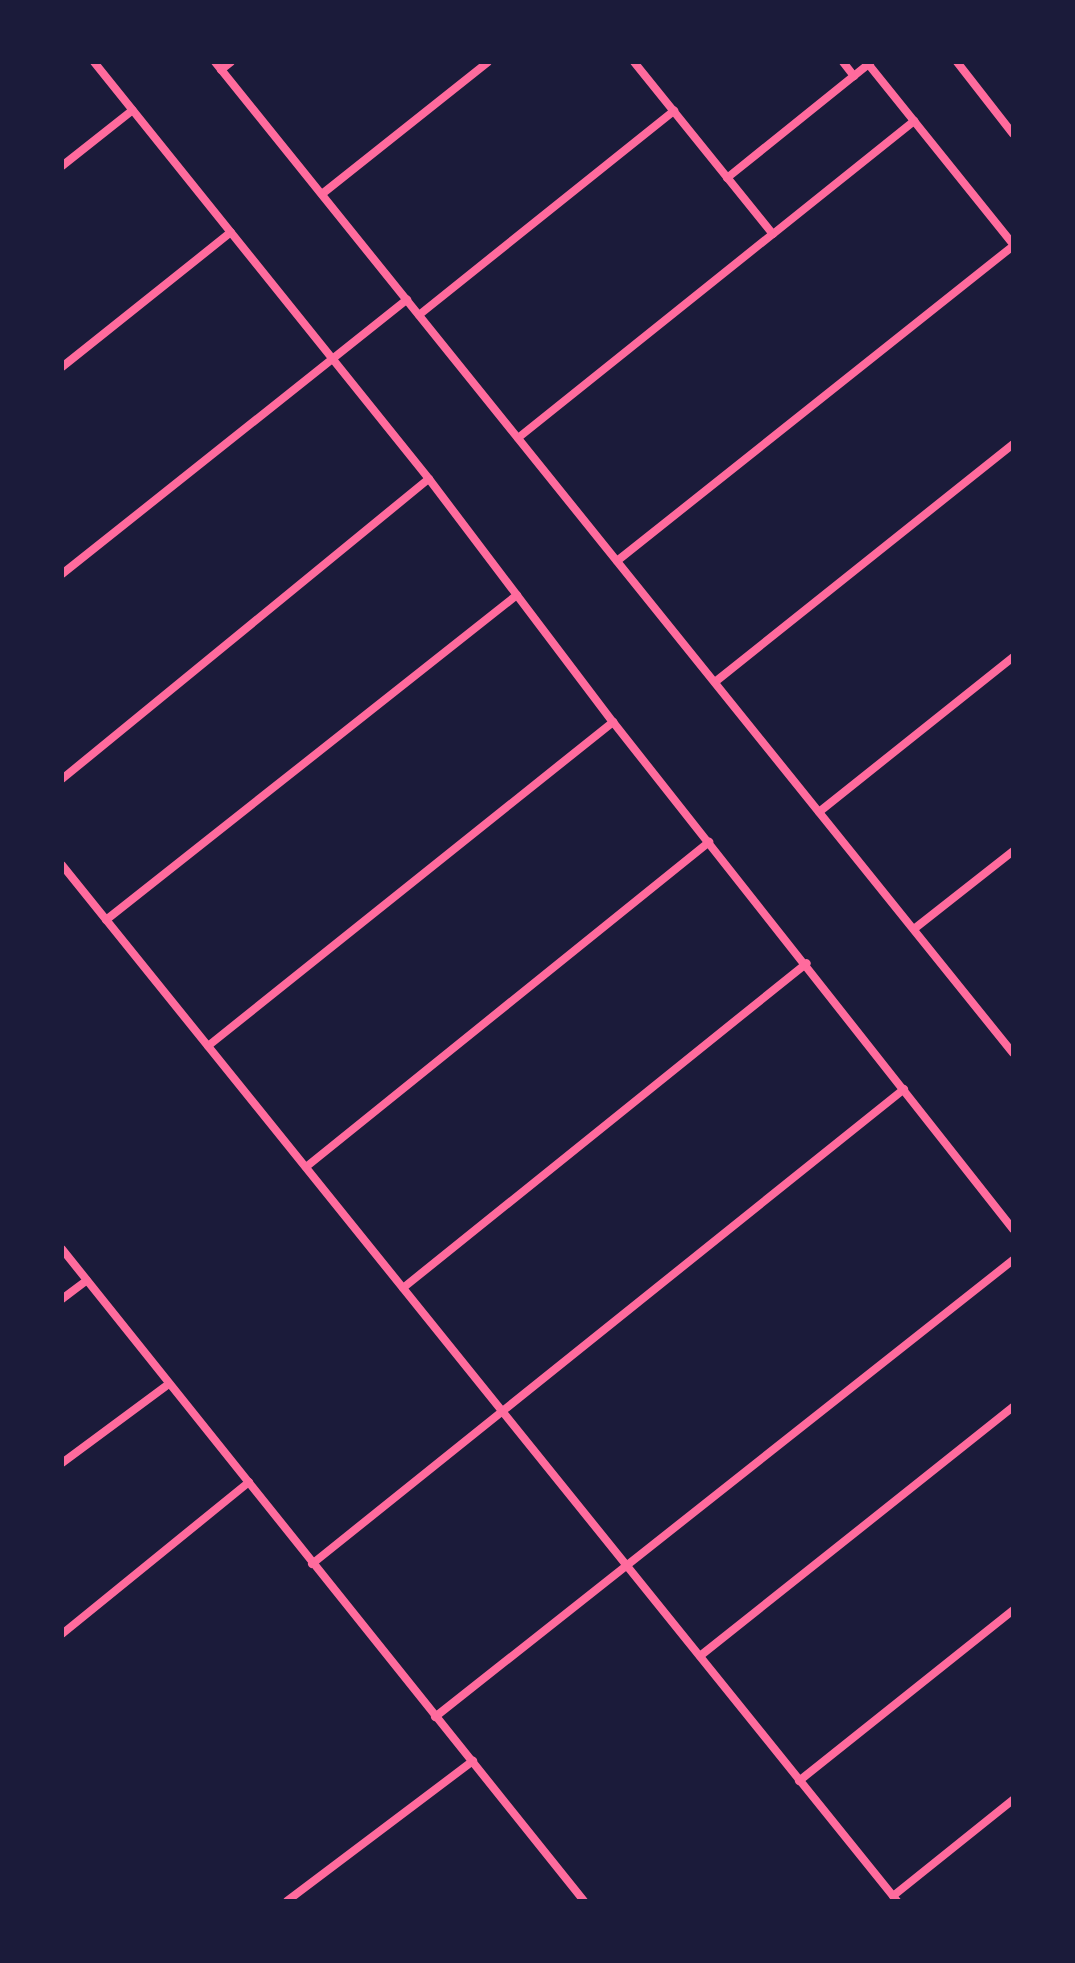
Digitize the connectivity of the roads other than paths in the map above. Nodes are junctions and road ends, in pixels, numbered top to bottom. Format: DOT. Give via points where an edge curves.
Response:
graph roads {
  1 [pos="94,62"];
  2 [pos="231,62"];
  3 [pos="488,62"];
  4 [pos="634,62"];
  5 [pos="843,62"];
  6 [pos="957,62"];
  7 [pos="870,63"];
  8 [pos="218,66"];
  9 [pos="854,76"];
  10 [pos="133,110"];
  11 [pos="674,111"];
  12 [pos="914,121"];
  13 [pos="1013,134"];
  14 [pos="62,166"];
  15 [pos="727,178"];
  16 [pos="322,194"];
  17 [pos="231,232"];
  18 [pos="773,234"];
  19 [pos="1013,245"];
  20 [pos="407,300"];
  21 [pos="419,315"];
  22 [pos="333,358"];
  23 [pos="62,367"];
  24 [pos="518,438"];
  25 [pos="1013,444"];
  26 [pos="429,479"];
  27 [pos="617,561"];
  28 [pos="62,574"];
  29 [pos="517,595"];
  30 [pos="1013,657"];
  31 [pos="715,682"];
  32 [pos="613,722"];
  33 [pos="62,779"];
  34 [pos="819,812"];
  35 [pos="709,842"];
  36 [pos="1013,851"];
  37 [pos="62,865"];
  38 [pos="106,920"];
  39 [pos="914,929"];
  40 [pos="807,963"];
  41 [pos="208,1046"];
  42 [pos="1012,1051"];
  43 [pos="904,1089"];
  44 [pos="306,1167"];
  45 [pos="1013,1229"];
  46 [pos="62,1249"];
  47 [pos="1013,1260"];
  48 [pos="87,1280"];
  49 [pos="403,1288"];
  50 [pos="62,1299"];
  51 [pos="166,1386"];
  52 [pos="1013,1407"];
  53 [pos="502,1411"];
  54 [pos="62,1463"];
  55 [pos="249,1482"];
  56 [pos="312,1564"];
  57 [pos="629,1568"];
  58 [pos="1013,1610"];
  59 [pos="62,1634"];
  60 [pos="700,1656"];
  61 [pos="435,1717"];
  62 [pos="473,1761"];
  63 [pos="799,1781"];
  64 [pos="1013,1800"];
  65 [pos="895,1898"];
  66 [pos="287,1901"];
  67 [pos="584,1901"];
  1 -- 10 [label="street"];
  2 -- 8 [label="street"];
  3 -- 16 [label="street"];
  4 -- 11 [label="street"];
  5 -- 9 [label="street"];
  6 -- 13 [label="street"];
  7 -- 9 [label="street"];
  7 -- 12 [label="street"];
  8 -- 16 [label="street"];
  9 -- 15 [label="street"];
  10 -- 14 [label="street"];
  10 -- 17 [label="street"];
  11 -- 15 [label="street"];
  11 -- 21 [label="street"];
  12 -- 18 [label="street"];
  12 -- 19 [label="street"];
  15 -- 18 [label="street"];
  16 -- 20 [label="street"];
  17 -- 22 [label="street"];
  17 -- 23 [label="street"];
  18 -- 24 [label="street"];
  19 -- 27 [label="street"];
  20 -- 21 [label="street"];
  20 -- 22 [label="street"];
  21 -- 24 [label="street"];
  22 -- 26 [label="street"];
  22 -- 28 [label="street"];
  24 -- 27 [label="street"];
  25 -- 31 [label="street"];
  26 -- 29 [label="street"];
  26 -- 33 [label="street"];
  27 -- 31 [label="street"];
  29 -- 32 [label="street"];
  29 -- 38 [label="street"];
  30 -- 34 [label="street"];
  31 -- 34 [label="street"];
  32 -- 35 [label="street"];
  32 -- 41 [label="street"];
  34 -- 39 [label="street"];
  35 -- 40 [label="street"];
  35 -- 44 [label="street"];
  36 -- 39 [label="street"];
  37 -- 38 [label="street"];
  38 -- 41 [label="street"];
  39 -- 42 [label="street"];
  40 -- 43 [label="street"];
  40 -- 49 [label="street"];
  41 -- 44 [label="street"];
  43 -- 45 [label="street"];
  43 -- 53 [label="street"];
  44 -- 49 [label="street"];
  46 -- 48 [label="street"];
  47 -- 57 [label="street"];
  48 -- 50 [label="street"];
  48 -- 51 [label="street"];
  49 -- 53 [label="street"];
  51 -- 54 [label="street"];
  51 -- 55 [label="street"];
  52 -- 60 [label="street"];
  53 -- 56 [label="street"];
  53 -- 57 [label="street"];
  55 -- 56 [label="street"];
  55 -- 59 [label="street"];
  56 -- 61 [label="street"];
  57 -- 60 [label="street"];
  57 -- 61 [label="street"];
  58 -- 63 [label="street"];
  60 -- 63 [label="street"];
  61 -- 62 [label="street"];
  62 -- 66 [label="street"];
  62 -- 67 [label="street"];
  63 -- 65 [label="street"];
  64 -- 65 [label="street"];
}
